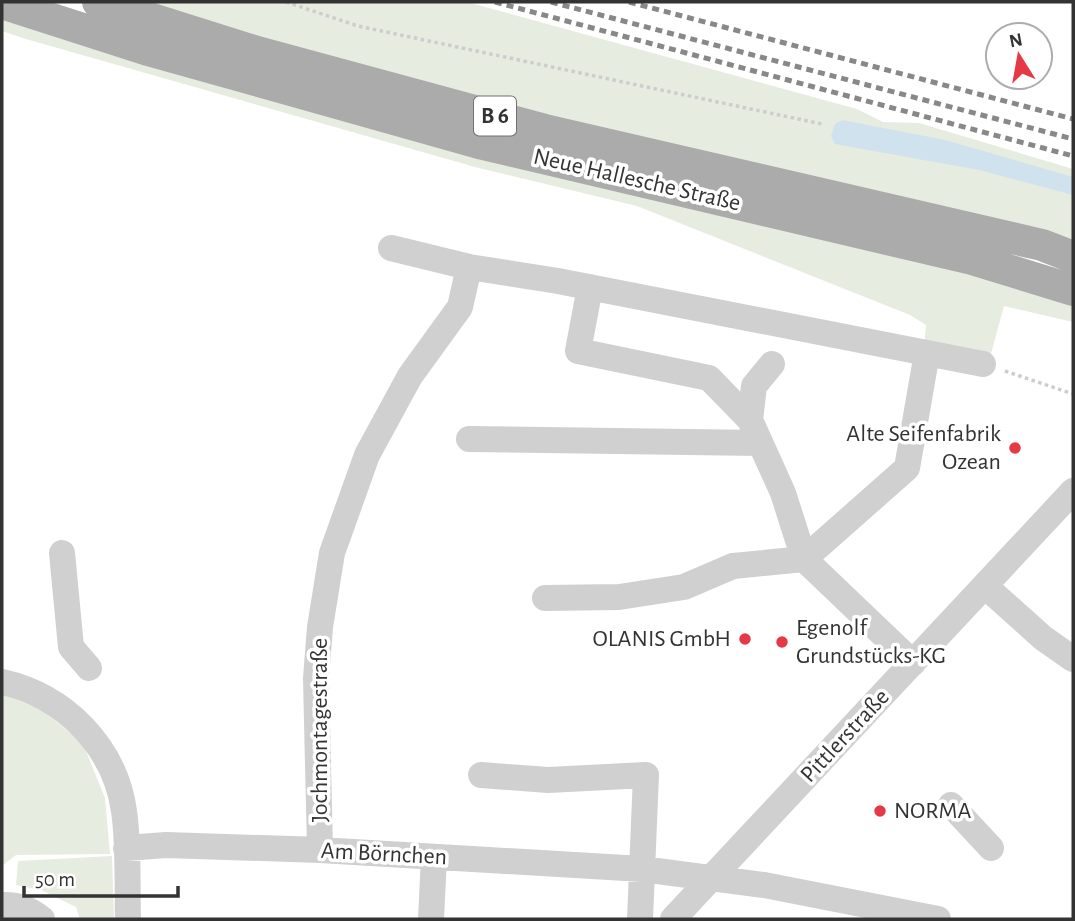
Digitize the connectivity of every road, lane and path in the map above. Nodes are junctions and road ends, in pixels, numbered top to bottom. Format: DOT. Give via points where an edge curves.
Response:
graph roads {
  1 [pos="98,2"];
  2 [pos="286,2"];
  3 [pos="2,3"];
  4 [pos="822,124"];
  5 [pos="391,248"];
  6 [pos="1073,257"];
  7 [pos="469,267"];
  8 [pos="590,287"];
  9 [pos="1073,290"];
  10 [pos="927,354"];
  11 [pos="772,364"];
  12 [pos="983,364"];
  13 [pos="1073,394"];
  14 [pos="755,431"];
  15 [pos="469,439"];
  16 [pos="1073,491"];
  17 [pos="62,553"];
  18 [pos="804,559"];
  19 [pos="985,586"];
  20 [pos="545,597"];
  21 [pos="1073,659"];
  22 [pos="913,663"];
  23 [pos="89,668"];
  24 [pos="2,682"];
  25 [pos="481,775"];
  26 [pos="951,805"];
  27 [pos="125,848"];
  28 [pos="991,848"];
  29 [pos="320,850"];
  30 [pos="434,857"];
  31 [pos="642,869"];
  32 [pos="714,877"];
  33 [pos="2,905"];
  34 [pos="42,919"];
  35 [pos="128,919"];
  36 [pos="431,919"];
  37 [pos="640,919"];
  38 [pos="673,919"];
  39 [pos="938,919"];
  1 -- 6 [label="main road, Neue Hallesche Straße / B 6" via="257,52 545,130 1042,245"];
  2 -- 4 [label="path" via="358,26"];
  3 -- 9 [label="main road, Neue Hallesche Straße / B 6" via="470,141 972,259"];
  5 -- 7 [label="street"];
  7 -- 8 [label="street"];
  7 -- 29 [label="street, Jochmontagestraße" via="460,307 410,376 367,455 332,553 316,678"];
  8 -- 10 [label="street"];
  8 -- 14 [label="street" via="578,351 709,378"];
  10 -- 12 [label="street"];
  10 -- 18 [label="street" via="907,468"];
  11 -- 14 [label="street" via="754,386"];
  12 -- 13 [label="path"];
  14 -- 15 [label="street"];
  14 -- 18 [label="street" via="783,493"];
  16 -- 19 [label="street, Pittlerstraße"];
  17 -- 23 [label="street" via="71,647"];
  18 -- 20 [label="street" via="733,566 684,587 619,597"];
  18 -- 22 [label="street"];
  19 -- 21 [label="street"];
  19 -- 22 [label="street, Pittlerstraße"];
  22 -- 32 [label="street, Pittlerstraße"];
  24 -- 27 [label="street" via="36,693 57,706 96,741 119,786"];
  25 -- 31 [label="street" via="548,780 646,775"];
  26 -- 28 [label="street"];
  27 -- 29 [label="street, Am Börnchen"];
  27 -- 35 [label="street"];
  29 -- 30 [label="street, Am Börnchen"];
  30 -- 31 [label="street, Am Börnchen"];
  30 -- 36 [label="street"];
  31 -- 32 [label="street, Am Börnchen"];
  31 -- 37 [label="street"];
  32 -- 38 [label="street, Pittlerstraße"];
  32 -- 39 [label="street, Am Börnchen"];
  33 -- 34 [label="street" via="31,910"];
}
